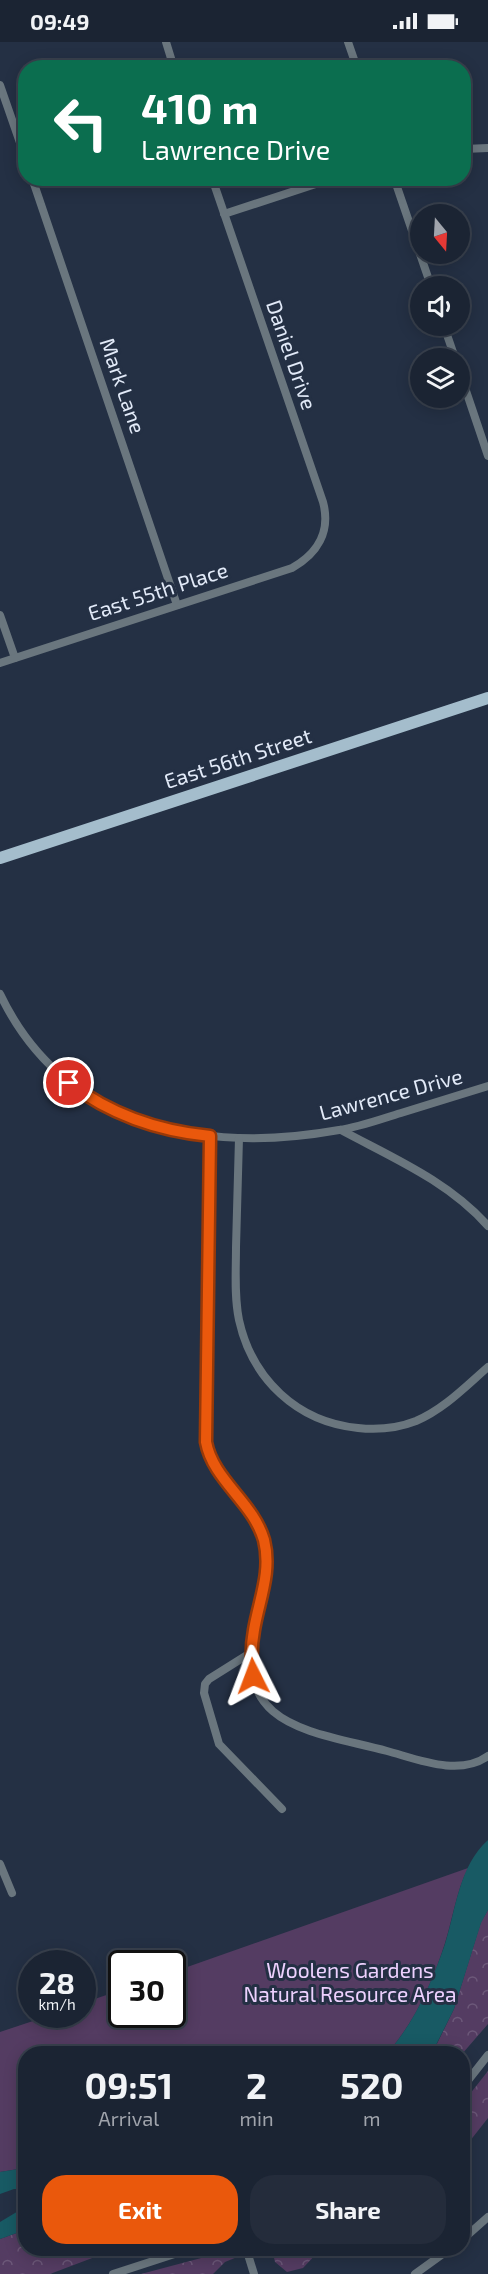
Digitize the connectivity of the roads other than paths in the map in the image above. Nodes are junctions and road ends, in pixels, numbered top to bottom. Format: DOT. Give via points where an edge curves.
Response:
graph roads {
  1 [pos="166,42"];
  2 [pos="348,42"];
  3 [pos="172,60"];
  4 [pos="354,60"];
  5 [pos="0,85"];
  6 [pos="18,137"];
  7 [pos="488,148"];
  8 [pos="471,149"];
  9 [pos="35,186"];
  10 [pos="215,186"];
  11 [pos="310,186"];
  12 [pos="397,186"];
  13 [pos="224,214"];
  14 [pos="428,276"];
  15 [pos="470,403"];
  16 [pos="488,456"];
  17 [pos="319,543"];
  18 [pos="177,605"];
  19 [pos="0,615"];
  20 [pos="15,658"];
  21 [pos="0,663"];
  22 [pos="488,698"];
  23 [pos="0,858"];
  24 [pos="0,994"];
  25 [pos="488,1086"];
  26 [pos="341,1130"];
  27 [pos="210,1136"];
  28 [pos="239,1138"];
  29 [pos="488,1226"];
  30 [pos="488,1367"];
  31 [pos="252,1652"];
  32 [pos="488,1756"];
  33 [pos="282,1809"];
  34 [pos="0,1864"];
  35 [pos="12,1893"];
  36 [pos="488,2055"];
  37 [pos="470,2078"];
  38 [pos="488,2217"];
  39 [pos="470,2233"];
  40 [pos="168,2256"];
  41 [pos="248,2256"];
  42 [pos="441,2256"];
  43 [pos="113,2274"];
  44 [pos="254,2274"];
  45 [pos="415,2274"];
  1 -- 3 [label="street"];
  2 -- 4 [label="street"];
  5 -- 6 [label="street"];
  7 -- 8 [label="street"];
  9 -- 18 [label="street, Mark Lane"];
  10 -- 13 [label="street, Daniel Drive"];
  11 -- 13 [label="street"];
  12 -- 14 [label="street"];
  13 -- 17 [label="street, Daniel Drive" via="324,506 325,524"];
  15 -- 16 [label="street"];
  17 -- 18 [label="street, East 55th Place" via="309,557 292,568"];
  18 -- 20 [label="street, East 55th Place"];
  19 -- 20 [label="street"];
  20 -- 21 [label="street, East 55th Place"];
  22 -- 23 [label="main road, East 56th Street"];
  24 -- 27 [label="street, Lawrence Drive" via="33,1047 79,1091 131,1119"];
  25 -- 26 [label="street, Lawrence Drive"];
  26 -- 28 [label="street, Lawrence Drive"];
  26 -- 29 [label="street" via="438,1182"];
  27 -- 28 [label="street, Lawrence Drive"];
  27 -- 31 [label="street" via="206,1442 212,1460 252,1514 264,1541 267,1571"];
  28 -- 30 [label="street" via="237,1311 251,1355 278,1393 324,1421 352,1428 381,1428 406,1424 438,1410"];
  31 -- 32 [label="street" via="253,1676 260,1696 273,1713 291,1725 442,1765 468,1764"];
  31 -- 33 [label="street" via="209,1679 204,1693 221,1747"];
  34 -- 35 [label="street"];
  36 -- 37 [label="street"];
  38 -- 39 [label="street"];
  40 -- 43 [label="street"];
  41 -- 44 [label="street"];
  42 -- 45 [label="street"];
}
